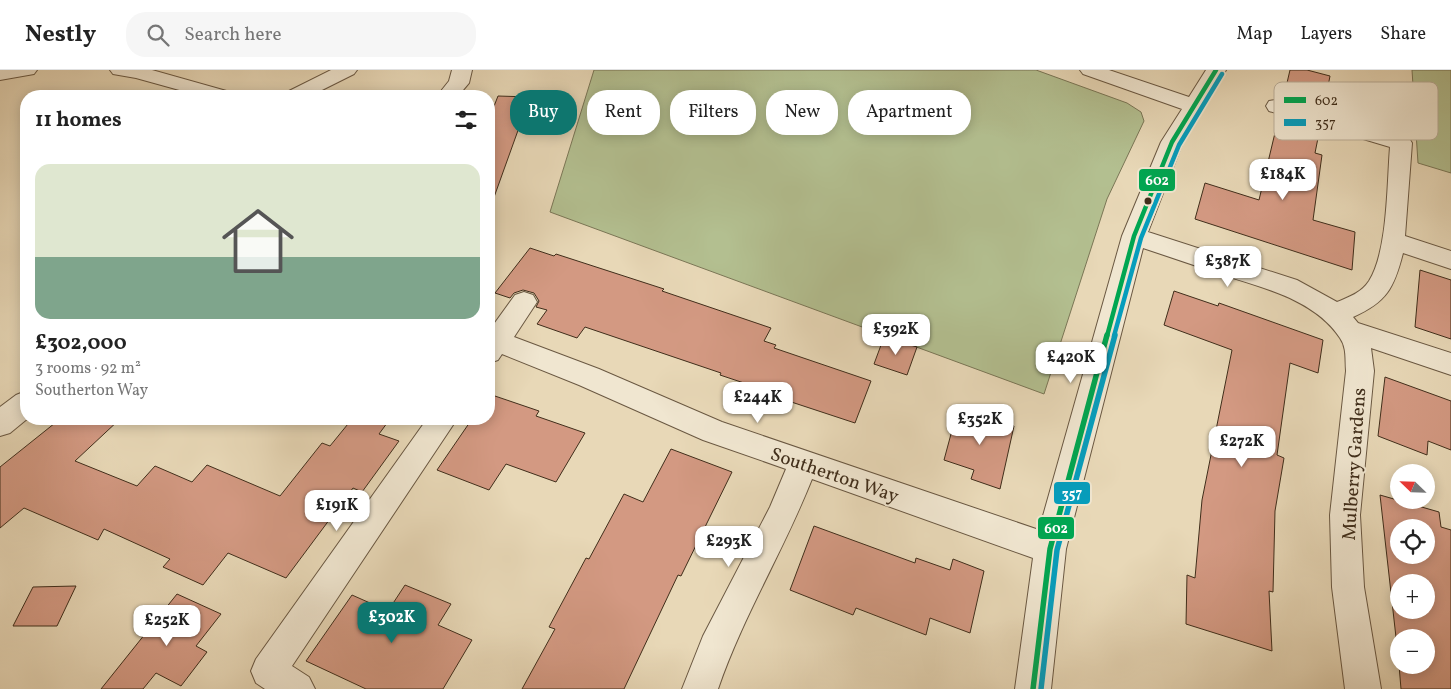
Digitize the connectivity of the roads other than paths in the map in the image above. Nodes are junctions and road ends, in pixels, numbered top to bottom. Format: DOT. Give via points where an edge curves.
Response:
graph roads {
  1 [pos="27,70"];
  2 [pos="347,70"];
  3 [pos="462,70"];
  4 [pos="1216,70"];
  5 [pos="132,71"];
  6 [pos="1096,71"];
  7 [pos="0,74"];
  8 [pos="201,90"];
  9 [pos="306,90"];
  10 [pos="453,90"];
  11 [pos="1195,106"];
  12 [pos="1391,140"];
  13 [pos="1134,236"];
  14 [pos="1393,241"];
  15 [pos="1451,260"];
  16 [pos="524,302"];
  17 [pos="1342,322"];
  18 [pos="495,343"];
  19 [pos="495,348"];
  20 [pos="1451,364"];
  21 [pos="20,408"];
  22 [pos="0,424"];
  23 [pos="439,425"];
  24 [pos="802,463"];
  25 [pos="1050,549"];
  26 [pos="297,689"];
  27 [pos="700,689"];
  28 [pos="1033,689"];
  29 [pos="1363,689"];
  1 -- 7 [label="street"];
  2 -- 9 [label="street"];
  3 -- 10 [label="street"];
  4 -- 11 [label="street"];
  5 -- 8 [label="street"];
  6 -- 11 [label="street"];
  11 -- 13 [label="street" via="1172,142"];
  12 -- 14 [label="street" via="1401,143"];
  13 -- 17 [label="street" via="1288,287 1309,297"];
  13 -- 25 [label="street"];
  14 -- 15 [label="street"];
  14 -- 17 [label="street" via="1386,272 1370,297"];
  16 -- 18 [label="street"];
  17 -- 20 [label="street"];
  17 -- 29 [label="street, Mulberry Gardens" via="1359,351 1360,371 1344,515 1348,587"];
  19 -- 24 [label="street, Southerton Way" via="589,377 713,431"];
  21 -- 22 [label="street"];
  23 -- 26 [label="street" via="268,671"];
  24 -- 25 [label="street, Southerton Way"];
  24 -- 27 [label="street" via="783,513 715,648"];
  25 -- 28 [label="street"];
}
